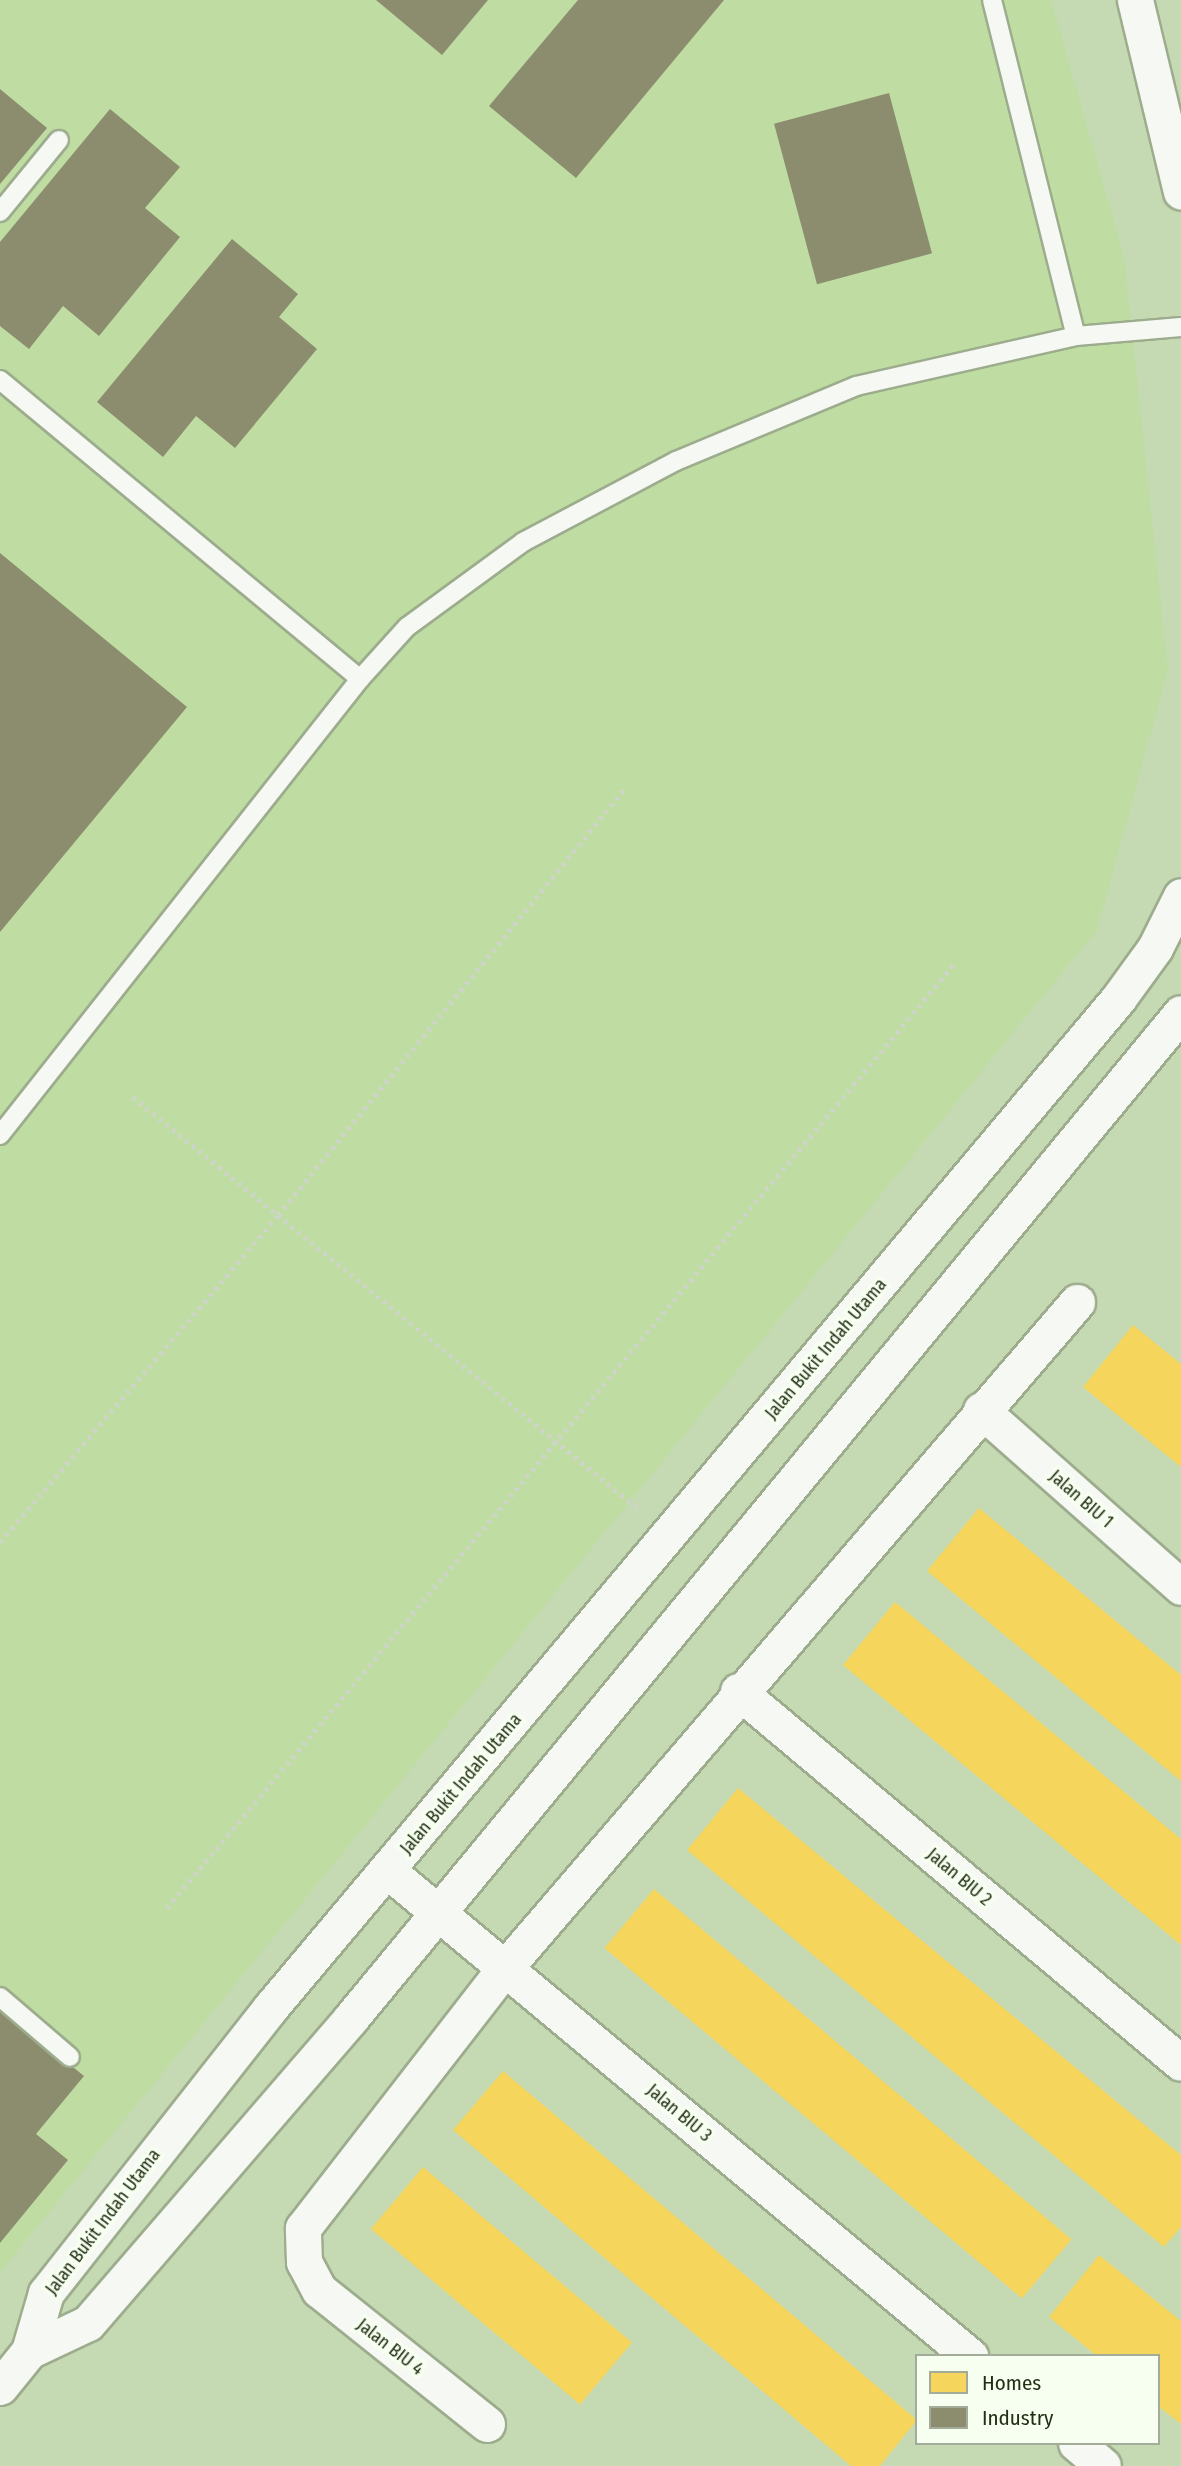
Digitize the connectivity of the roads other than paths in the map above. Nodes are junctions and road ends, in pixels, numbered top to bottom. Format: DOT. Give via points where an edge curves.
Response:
graph roads {
  1 [pos="992,0"];
  2 [pos="1135,0"];
  3 [pos="59,139"];
  4 [pos="1181,192"];
  5 [pos="0,212"];
  6 [pos="1181,327"];
  7 [pos="1076,336"];
  8 [pos="0,380"];
  9 [pos="360,679"];
  10 [pos="1181,895"];
  11 [pos="1181,1013"];
  12 [pos="0,1135"];
  13 [pos="1077,1302"];
  14 [pos="981,1410"];
  15 [pos="1181,1587"];
  16 [pos="738,1691"];
  17 [pos="388,1871"];
  18 [pos="435,1910"];
  19 [pos="505,1968"];
  20 [pos="0,1997"];
  21 [pos="70,2057"];
  22 [pos="1181,2063"];
  23 [pos="29,2351"];
  24 [pos="969,2354"];
  25 [pos="0,2387"];
  26 [pos="487,2424"];
  27 [pos="1078,2445"];
  28 [pos="1103,2466"];
  1 -- 7 [label="lane"];
  2 -- 4 [label="street"];
  3 -- 5 [label="lane"];
  6 -- 7 [label="lane"];
  7 -- 9 [label="lane" via="856,386 676,461 523,542 407,627"];
  8 -- 9 [label="lane"];
  9 -- 12 [label="lane"];
  10 -- 17 [label="street, Jalan Bukit Indah Utama" via="1155,948 1118,999"];
  11 -- 18 [label="street"];
  13 -- 14 [label="street"];
  14 -- 15 [label="street, Jalan BIU 1"];
  14 -- 16 [label="street"];
  16 -- 19 [label="street"];
  16 -- 22 [label="street, Jalan BIU 2"];
  17 -- 18 [label="street, Jalan BIU 3"];
  17 -- 23 [label="street, Jalan Bukit Indah Utama" via="46,2293"];
  18 -- 19 [label="street, Jalan BIU 3"];
  18 -- 23 [label="street" via="88,2323"];
  19 -- 24 [label="street, Jalan BIU 3"];
  19 -- 26 [label="street, Jalan BIU 4" via="303,2228 304,2262 319,2290"];
  20 -- 21 [label="lane"];
  23 -- 25 [label="street"];
  27 -- 28 [label="street"];
}
